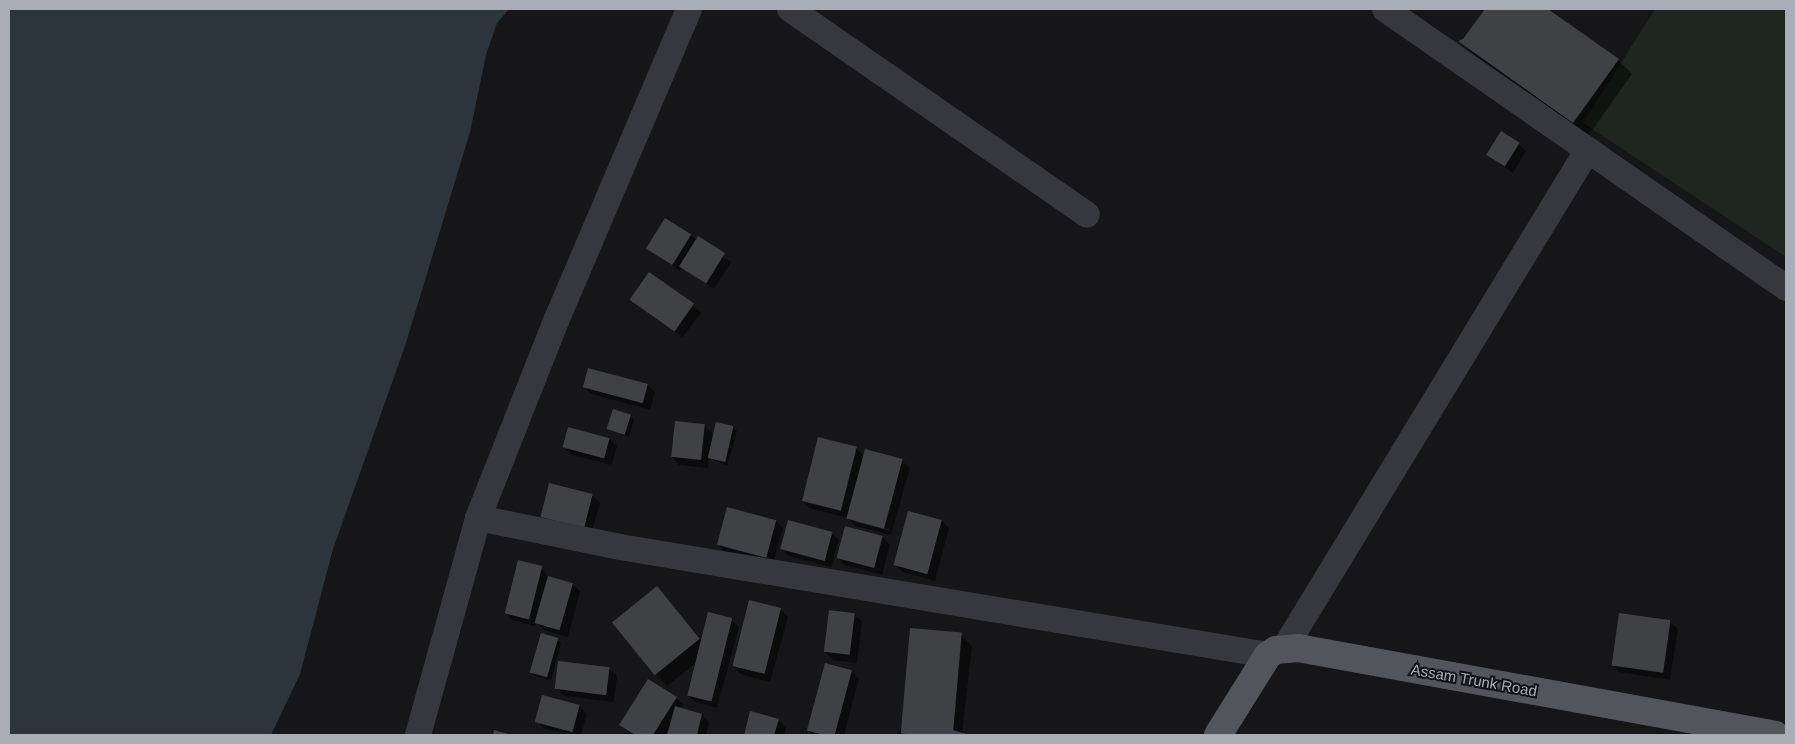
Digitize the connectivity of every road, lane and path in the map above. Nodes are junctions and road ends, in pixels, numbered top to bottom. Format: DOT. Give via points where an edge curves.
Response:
graph roads {
  1 [pos="689,9"];
  2 [pos="790,9"];
  3 [pos="1385,9"];
  4 [pos="1587,151"];
  5 [pos="1087,215"];
  6 [pos="1786,288"];
  7 [pos="478,518"];
  8 [pos="1276,652"];
  9 [pos="418,735"];
  10 [pos="1218,735"];
  11 [pos="1775,735"];
  1 -- 7 [label="street" via="556,321"];
  2 -- 5 [label="street"];
  3 -- 4 [label="street"];
  4 -- 6 [label="street"];
  4 -- 8 [label="street"];
  7 -- 8 [label="street" via="620,547"];
  7 -- 9 [label="street"];
  8 -- 10 [label="main road"];
  8 -- 11 [label="main road, Assam Trunk Road" via="1298,648"];
}
